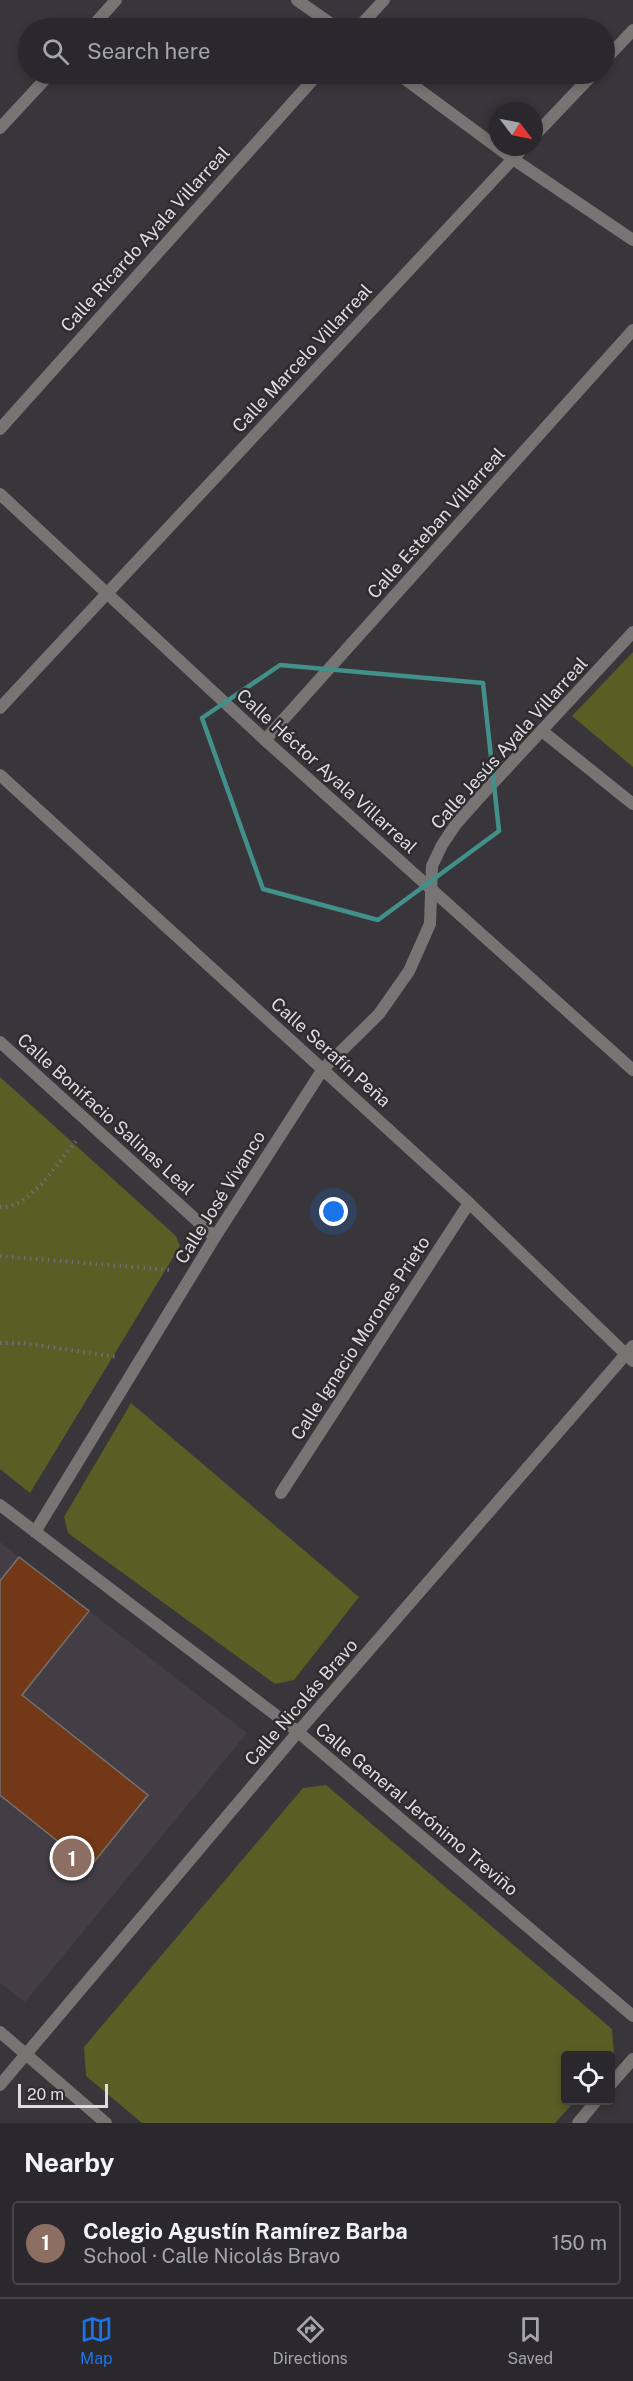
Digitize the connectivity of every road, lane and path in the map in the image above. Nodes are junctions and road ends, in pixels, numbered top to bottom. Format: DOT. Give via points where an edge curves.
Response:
graph roads {
  1 [pos="116,0"];
  2 [pos="297,0"];
  3 [pos="384,0"];
  4 [pos="99,18"];
  5 [pos="323,18"];
  6 [pos="367,18"];
  7 [pos="633,30"];
  8 [pos="615,49"];
  9 [pos="41,84"];
  10 [pos="309,84"];
  11 [pos="412,84"];
  12 [pos="583,84"];
  13 [pos="543,127"];
  14 [pos="0,128"];
  15 [pos="516,156"];
  16 [pos="513,159"];
  17 [pos="633,240"];
  18 [pos="633,330"];
  19 [pos="0,429"];
  20 [pos="0,494"];
  21 [pos="106,594"];
  22 [pos="633,632"];
  23 [pos="0,708"];
  24 [pos="542,731"];
  25 [pos="265,740"];
  26 [pos="0,775"];
  27 [pos="633,804"];
  28 [pos="430,889"];
  29 [pos="0,1042"];
  30 [pos="323,1069"];
  31 [pos="633,1070"];
  32 [pos="76,1141"];
  33 [pos="469,1203"];
  34 [pos="0,1208"];
  35 [pos="215,1237"];
  36 [pos="0,1256"];
  37 [pos="171,1270"];
  38 [pos="0,1343"];
  39 [pos="631,1354"];
  40 [pos="117,1357"];
  41 [pos="281,1493"];
  42 [pos="0,1505"];
  43 [pos="35,1532"];
  44 [pos="298,1732"];
  45 [pos="633,2016"];
  46 [pos="0,2032"];
  47 [pos="26,2054"];
  48 [pos="633,2059"];
  49 [pos="615,2079"];
  50 [pos="0,2085"];
  51 [pos="593,2105"];
  52 [pos="106,2123"];
  53 [pos="578,2123"];
  1 -- 4 [label="street"];
  2 -- 5 [label="street"];
  3 -- 6 [label="street"];
  7 -- 8 [label="street"];
  9 -- 14 [label="street"];
  10 -- 19 [label="street, Calle Ricardo Ayala Villarreal"];
  11 -- 16 [label="street"];
  12 -- 13 [label="street"];
  15 -- 16 [label="street, Calle Marcelo Villarreal"];
  16 -- 17 [label="street"];
  16 -- 21 [label="street, Calle Marcelo Villarreal"];
  18 -- 25 [label="street, Calle Esteban Villarreal"];
  20 -- 21 [label="street, Calle Héctor Ayala Villarreal"];
  21 -- 23 [label="street, Calle Marcelo Villarreal"];
  21 -- 25 [label="street, Calle Héctor Ayala Villarreal"];
  22 -- 24 [label="street, Calle Jesús Ayala Villarreal"];
  24 -- 27 [label="street"];
  24 -- 28 [label="street, Calle Jesús Ayala Villarreal" via="456,824 432,866"];
  25 -- 28 [label="street, Calle Héctor Ayala Villarreal"];
  26 -- 30 [label="street, Calle Serafín Peña"];
  28 -- 30 [label="street, Calle José Vivanco" via="430,924 409,971 379,1014"];
  28 -- 31 [label="street, Calle Héctor Ayala Villarreal"];
  29 -- 35 [label="street, Calle Bonifacio Salinas Leal"];
  30 -- 33 [label="street, Calle Serafín Peña"];
  30 -- 35 [label="street, Calle José Vivanco"];
  32 -- 34 [label="path" via="27,1199"];
  33 -- 39 [label="street, Calle Serafín Peña"];
  33 -- 41 [label="street, Calle Ignacio Morones Prieto"];
  35 -- 43 [label="street, Calle José Vivanco"];
  36 -- 37 [label="path"];
  38 -- 40 [label="path"];
  39 -- 44 [label="street, Calle Nicolás Bravo"];
  42 -- 43 [label="street, Calle General Jerónimo Treviño"];
  43 -- 44 [label="street, Calle General Jerónimo Treviño"];
  44 -- 45 [label="street, Calle General Jerónimo Treviño"];
  44 -- 47 [label="street, Calle Nicolás Bravo"];
  46 -- 47 [label="street"];
  47 -- 50 [label="street, Calle Nicolás Bravo"];
  47 -- 52 [label="street"];
  48 -- 49 [label="street"];
  51 -- 53 [label="street"];
}
